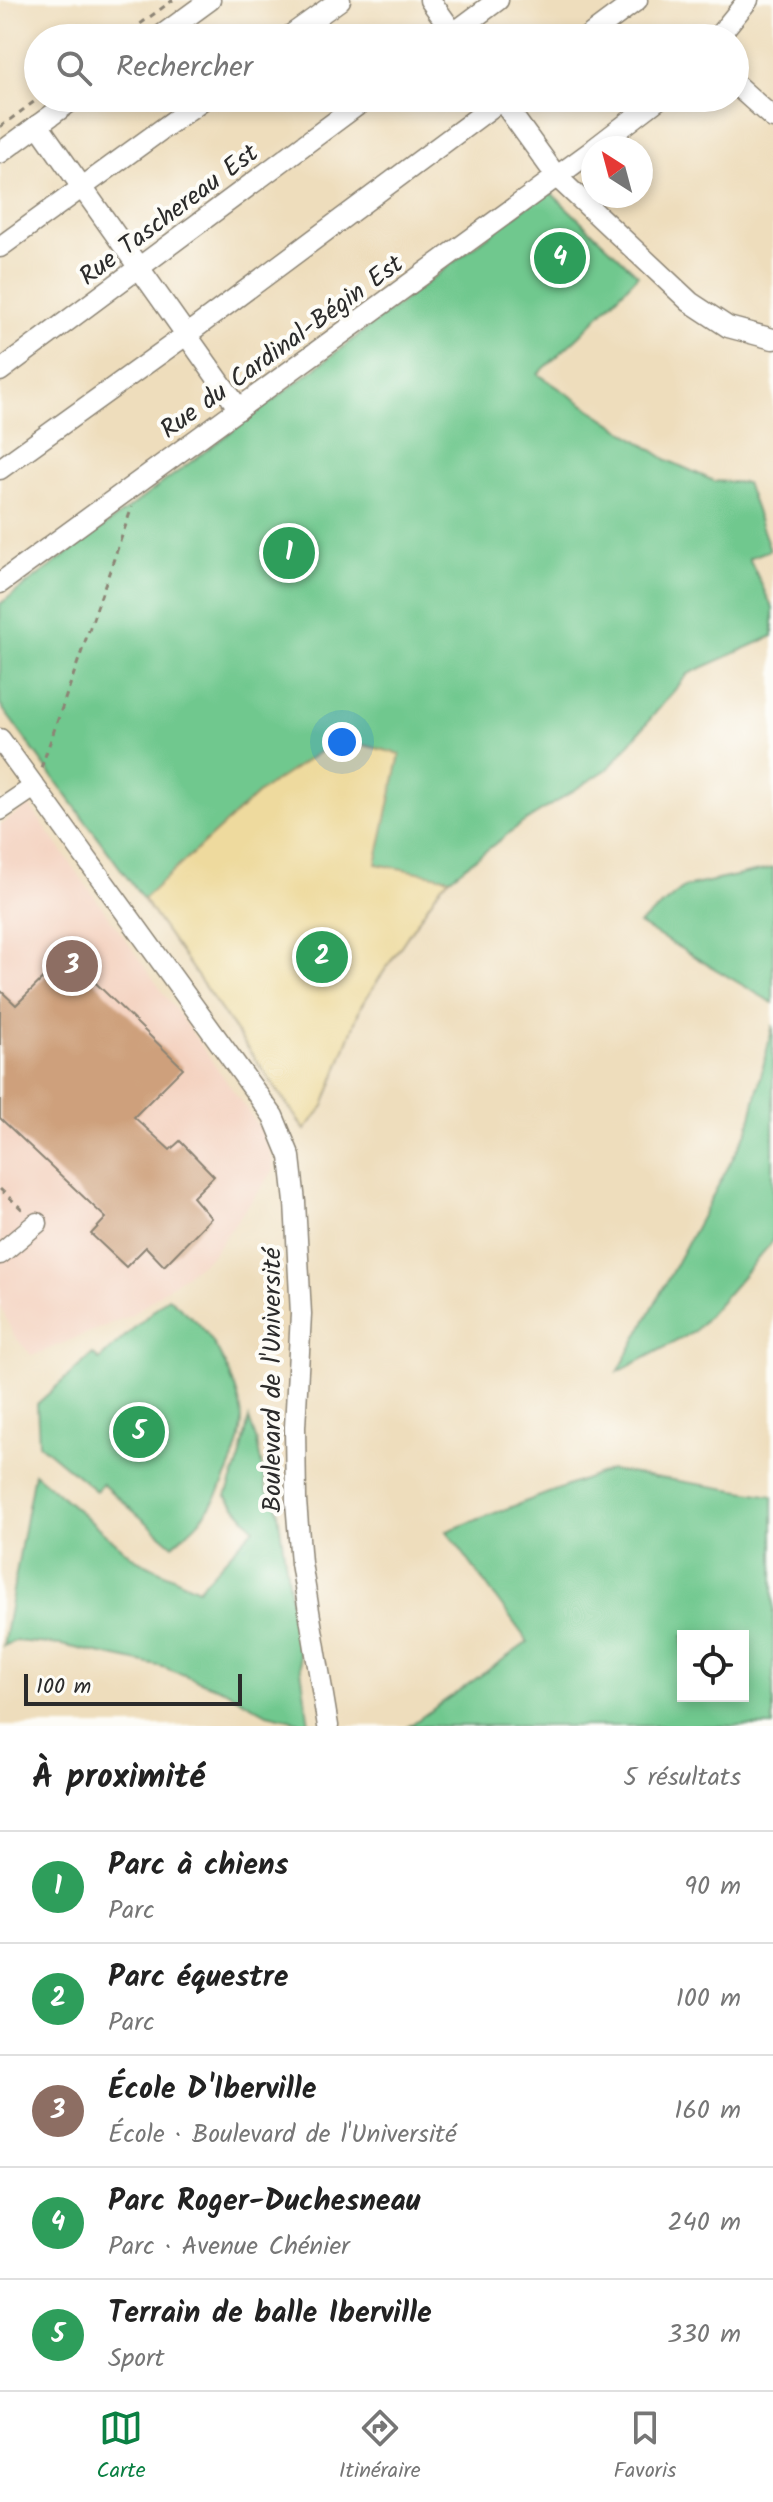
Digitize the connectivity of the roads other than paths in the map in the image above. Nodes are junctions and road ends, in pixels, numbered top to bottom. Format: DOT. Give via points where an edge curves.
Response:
graph roads {
  1 [pos="210,0"];
  2 [pos="340,0"];
  3 [pos="430,0"];
  4 [pos="498,0"];
  5 [pos="637,0"];
  6 [pos="748,0"];
  7 [pos="177,24"];
  8 [pos="307,24"];
  9 [pos="445,24"];
  10 [pos="468,24"];
  11 [pos="605,24"];
  12 [pos="728,24"];
  13 [pos="749,97"];
  14 [pos="56,112"];
  15 [pos="186,112"];
  16 [pos="348,112"];
  17 [pos="485,112"];
  18 [pos="511,112"];
  19 [pos="642,112"];
  20 [pos="773,118"];
  21 [pos="38,125"];
  22 [pos="611,136"];
  23 [pos="0,153"];
  24 [pos="581,159"];
  25 [pos="557,177"];
  26 [pos="82,187"];
  27 [pos="0,247"];
  28 [pos="139,268"];
  29 [pos="186,335"];
  30 [pos="773,339"];
  31 [pos="0,371"];
  32 [pos="239,409"];
  33 [pos="0,469"];
  34 [pos="0,583"];
  35 [pos="0,739"];
  36 [pos="34,787"];
  37 [pos="0,810"];
  38 [pos="37,1223"];
  39 [pos="0,1254"];
  40 [pos="328,1726"];
  1 -- 7 [label="street"];
  2 -- 8 [label="street"];
  3 -- 9 [label="street"];
  4 -- 10 [label="street"];
  5 -- 11 [label="street"];
  6 -- 12 [label="street"];
  13 -- 20 [label="street"];
  14 -- 21 [label="street"];
  15 -- 26 [label="street"];
  16 -- 28 [label="street, Rue Taschereau Est"];
  17 -- 29 [label="street"];
  18 -- 25 [label="street"];
  19 -- 22 [label="street, Rue du Cardinal-Bégin Est"];
  21 -- 23 [label="street"];
  21 -- 26 [label="street"];
  24 -- 25 [label="street, Rue du Cardinal-Bégin Est"];
  25 -- 30 [label="street" via="702,312 728,327"];
  25 -- 32 [label="street, Rue du Cardinal-Bégin Est"];
  26 -- 27 [label="street"];
  26 -- 28 [label="street"];
  28 -- 29 [label="street"];
  28 -- 31 [label="street, Rue Taschereau Est"];
  29 -- 32 [label="street"];
  29 -- 33 [label="street"];
  32 -- 34 [label="street, Rue du Cardinal-Bégin Est"];
  35 -- 36 [label="street, Boulevard de l'Université"];
  36 -- 37 [label="street"];
  36 -- 40 [label="street, Boulevard de l'Université" via="273,1116 290,1157 301,1314 296,1501"];
  38 -- 39 [label="street"];
}
